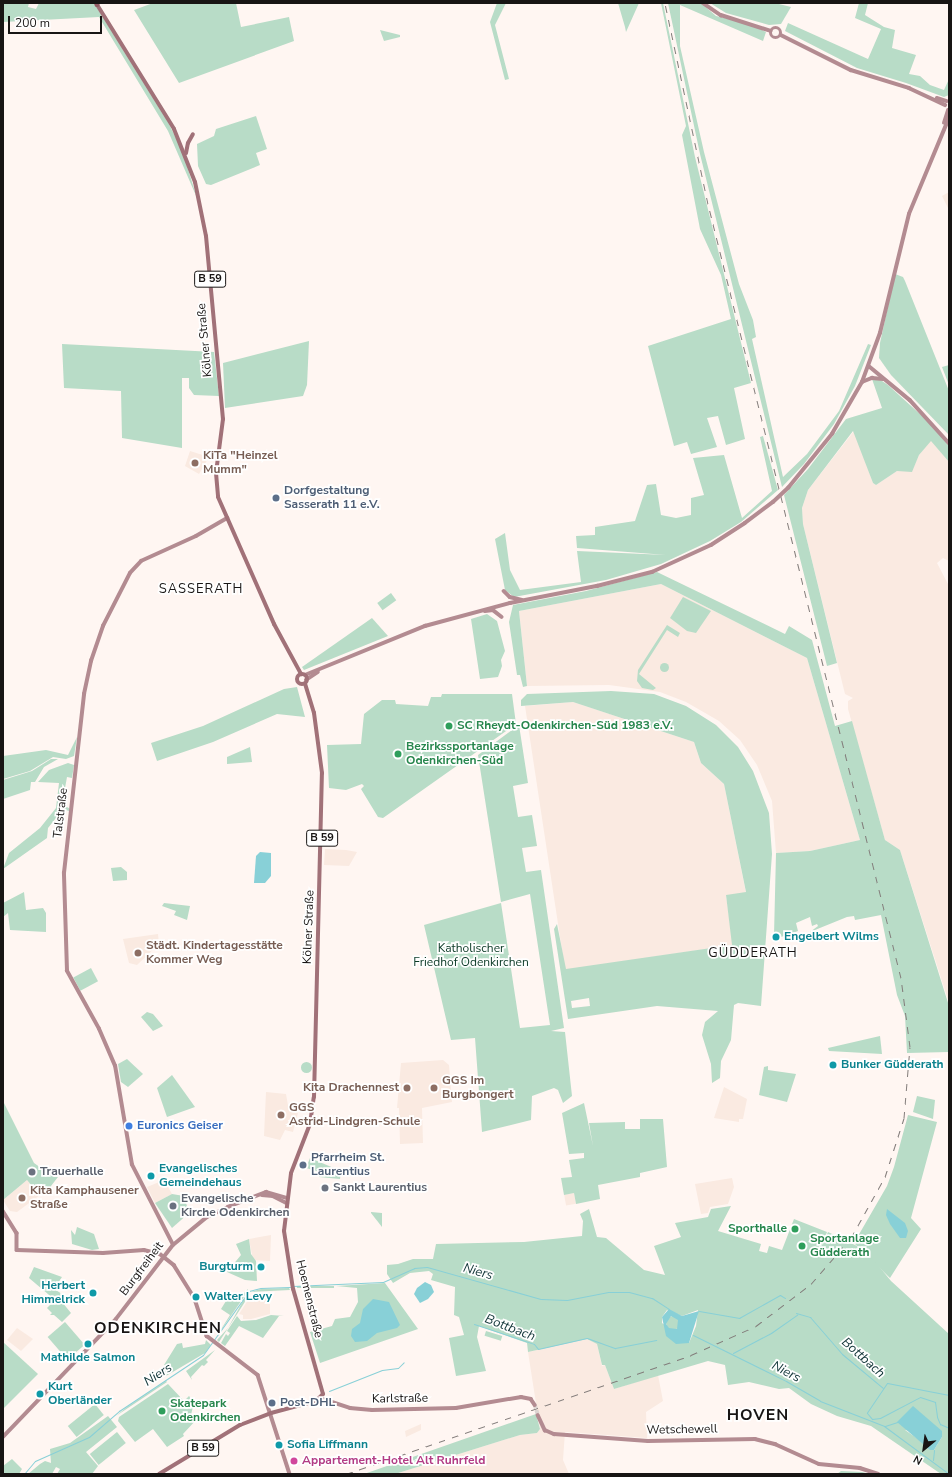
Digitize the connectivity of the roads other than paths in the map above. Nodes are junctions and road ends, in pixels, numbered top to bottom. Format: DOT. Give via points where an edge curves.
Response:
graph roads {
  1 [pos="97,3"];
  2 [pos="704,3"];
  3 [pos="771,31"];
  4 [pos="781,35"];
  5 [pos="928,96"];
  6 [pos="948,100"];
  7 [pos="945,105"];
  8 [pos="948,111"];
  9 [pos="949,118"];
  10 [pos="943,130"];
  11 [pos="193,134"];
  12 [pos="186,155"];
  13 [pos="868,366"];
  14 [pos="888,380"];
  15 [pos="862,382"];
  16 [pos="949,443"];
  17 [pos="227,518"];
  18 [pos="504,591"];
  19 [pos="523,600"];
  20 [pos="464,615"];
  21 [pos="502,617"];
  22 [pos="320,671"];
  23 [pos="301,675"];
  24 [pos="304,682"];
  25 [pos="257,1196"];
  26 [pos="287,1198"];
  27 [pos="287,1203"];
  28 [pos="3,1211"];
  29 [pos="173,1245"];
  30 [pos="164,1256"];
  31 [pos="320,1398"];
  32 [pos="535,1405"];
  33 [pos="271,1413"];
  34 [pos="538,1415"];
  35 [pos="3,1437"];
  36 [pos="159,1474"];
  37 [pos="290,1474"];
  38 [pos="878,1474"];
  1 -- 12 [label="main road, Kölner Straße / B 59" via="166,114"];
  2 -- 3 [label="street" via="720,15"];
  3 -- 4 [label="street" via="778,28"];
  3 -- 4 [label="street" via="774,38"];
  4 -- 5 [label="street" via="851,70"];
  5 -- 6 [label="street"];
  5 -- 7 [label="street"];
  6 -- 7 [label="street"];
  7 -- 8 [label="street"];
  8 -- 10 [label="street"];
  9 -- 10 [label="street"];
  10 -- 13 [label="street" via="906,223 881,328"];
  11 -- 12 [label="main road"];
  12 -- 17 [label="main road, Kölner Straße / B 59" via="200,199 206,236 223,418 216,487"];
  13 -- 14 [label="street"];
  13 -- 15 [label="street"];
  14 -- 15 [label="street" via="872,378"];
  14 -- 16 [label="street"];
  15 -- 19 [label="street, bridge" via="832,434 788,488 726,536 676,562 629,579"];
  17 -- 23 [label="main road, Kölner Straße / B 59" via="292,661"];
  17 -- 29 [label="street, Talstraße" via="191,539 149,555 134,567 103,626 91,661 84,694 64,873 66,965 115,1066 132,1165"];
  18 -- 19 [label="street" via="510,597"];
  19 -- 20 [label="street"];
  20 -- 21 [label="street" via="493,610"];
  20 -- 22 [label="street" via="425,626"];
  22 -- 23 [label="street"];
  22 -- 24 [label="street"];
  23 -- 24 [label="main road, Kölner Straße / B 59"];
  23 -- 24 [label="main road, Kölner Straße / B 59"];
  24 -- 26 [label="main road, Kölner Straße / B 59" via="312,705 322,772 314,1105 291,1173"];
  25 -- 26 [label="street, Burgfreiheit" via="270,1192"];
  25 -- 27 [label="street" via="273,1196"];
  25 -- 29 [label="street, Burgfreiheit" via="207,1217"];
  26 -- 27 [label="main road, B 59"];
  27 -- 31 [label="main road, Hoemenstraße / B 59" via="284,1231 293,1287 322,1384"];
  28 -- 30 [label="street" via="17,1233 17,1250 103,1253 144,1250"];
  29 -- 30 [label="street, Burgfreiheit"];
  30 -- 33 [label="street" via="174,1265 185,1283 196,1304 203,1330 214,1343 258,1376"];
  30 -- 35 [label="street, Burgfreiheit" via="137,1295"];
  31 -- 32 [label="street, Karlstraße" via="350,1408 372,1410 456,1408 521,1397 531,1399"];
  31 -- 33 [label="main road, B 59"];
  33 -- 36 [label="main road, B 59" via="230,1431"];
  33 -- 37 [label="street"];
  34 -- 38 [label="street, Wetschewell" via="545,1430 554,1434 648,1441 755,1439 774,1444 819,1464 860,1468"];
}
